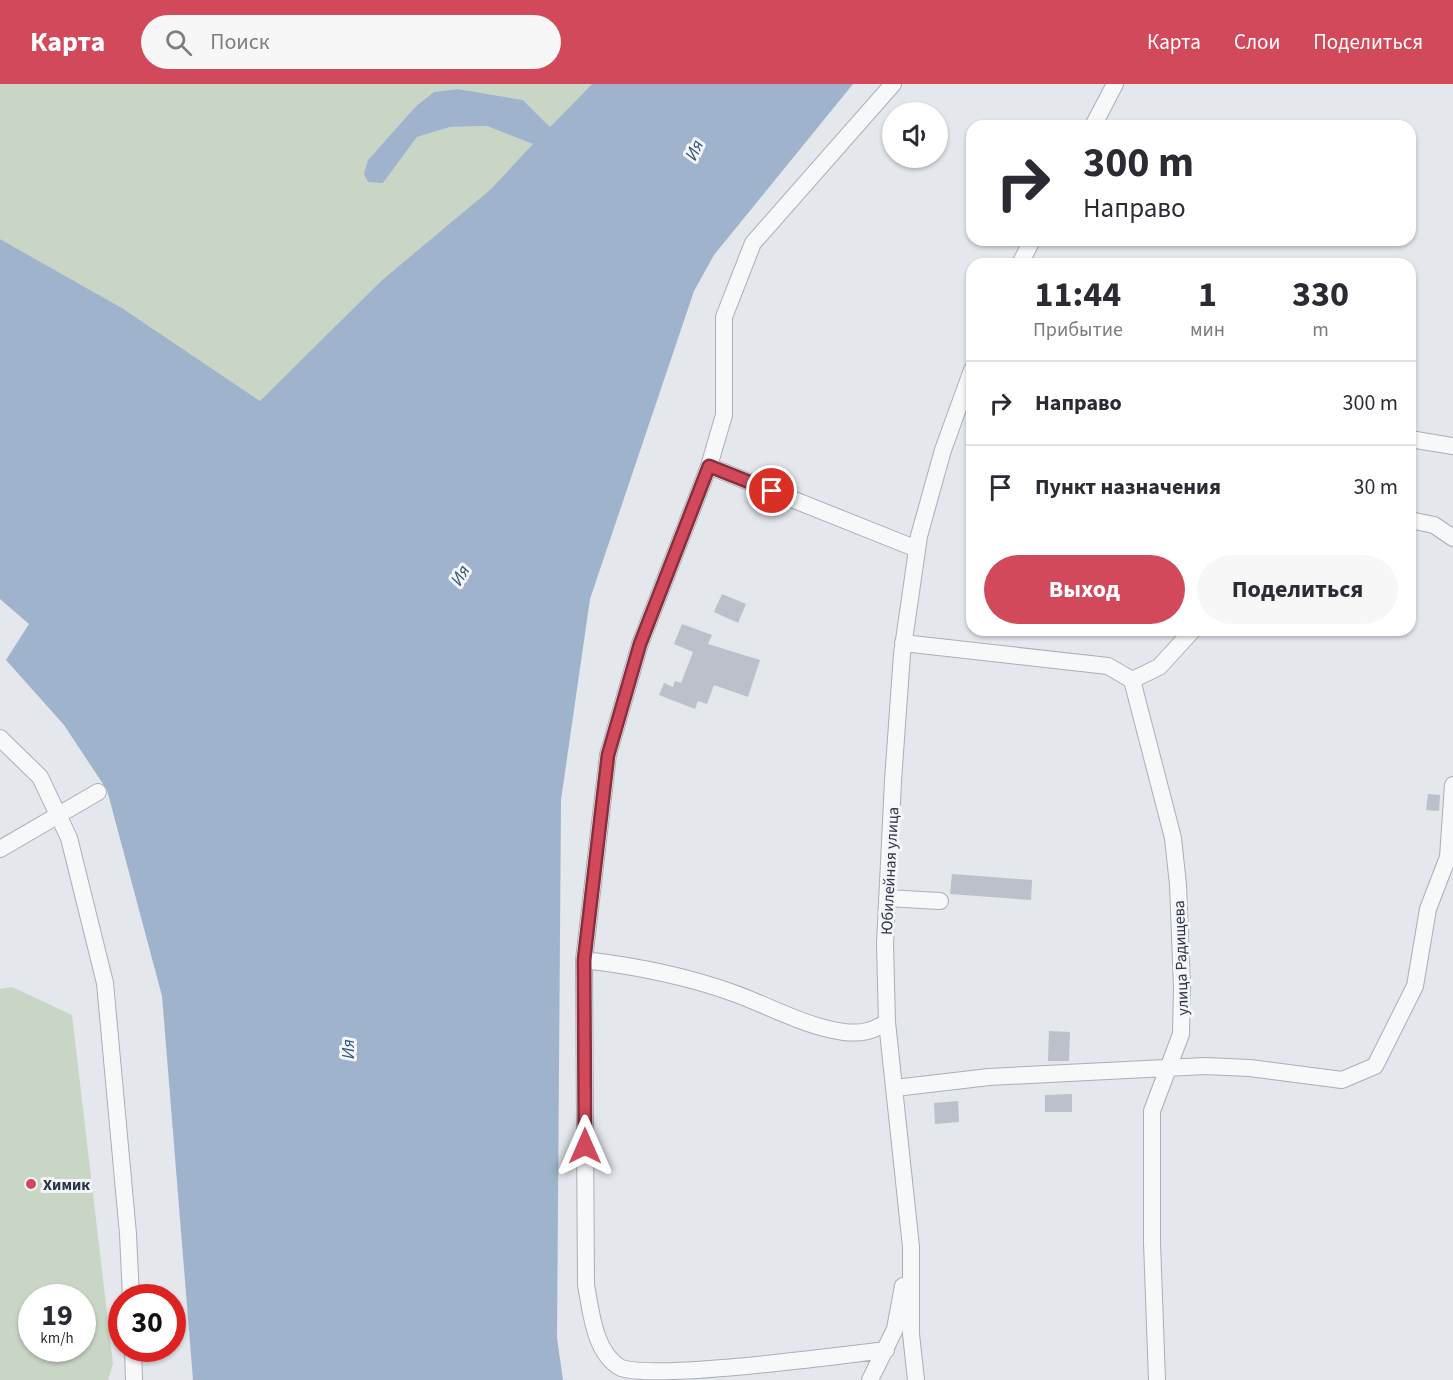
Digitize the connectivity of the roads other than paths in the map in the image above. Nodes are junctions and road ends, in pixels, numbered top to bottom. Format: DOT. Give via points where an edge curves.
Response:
graph roads {
  1 [pos="893,84"];
  2 [pos="1115,84"];
  3 [pos="1096,120"];
  4 [pos="966,387"];
  5 [pos="1416,440"];
  6 [pos="1453,446"];
  7 [pos="709,466"];
  8 [pos="1416,521"];
  9 [pos="1453,538"];
  10 [pos="917,549"];
  11 [pos="1188,636"];
  12 [pos="903,643"];
  13 [pos="1132,680"];
  14 [pos="0,738"];
  15 [pos="1453,785"];
  16 [pos="98,792"];
  17 [pos="59,813"];
  18 [pos="0,849"];
  19 [pos="887,898"];
  20 [pos="940,901"];
  21 [pos="584,960"];
  22 [pos="887,1022"];
  23 [pos="1168,1068"];
  24 [pos="895,1088"];
  25 [pos="911,1247"];
  26 [pos="130,1284"];
  27 [pos="886,1350"];
  28 [pos="133,1362"];
  29 [pos="134,1380"];
  30 [pos="870,1380"];
  31 [pos="916,1380"];
  32 [pos="1157,1380"];
  1 -- 7 [label="street" via="753,243 724,316 724,415"];
  2 -- 3 [label="street"];
  4 -- 10 [label="street, Юбилейная улица" via="930,491"];
  5 -- 6 [label="street"];
  7 -- 10 [label="street"];
  7 -- 21 [label="street" via="640,644 608,755"];
  8 -- 9 [label="street" via="1434,525"];
  10 -- 12 [label="street, Юбилейная улица"];
  11 -- 13 [label="street" via="1159,668"];
  12 -- 13 [label="street" via="1108,666"];
  12 -- 19 [label="street, Юбилейная улица"];
  13 -- 23 [label="street, улица Радищева" via="1177,861 1182,1022"];
  14 -- 17 [label="street" via="40,777"];
  15 -- 23 [label="street" via="1448,858 1428,909 1415,986 1375,1066 1342,1080 1232,1067"];
  16 -- 17 [label="street"];
  17 -- 18 [label="street"];
  17 -- 26 [label="street" via="69,838 105,983"];
  19 -- 20 [label="street"];
  19 -- 22 [label="street, Юбилейная улица"];
  21 -- 22 [label="street" via="659,971 844,1032 871,1032"];
  21 -- 27 [label="street" via="586,1285 594,1324 605,1351 621,1368 682,1376"];
  22 -- 24 [label="street, Юбилейная улица"];
  23 -- 24 [label="street" via="989,1077"];
  23 -- 32 [label="street, улица Радищева" via="1155,1100 1152,1128"];
  24 -- 25 [label="street, Юбилейная улица"];
  25 -- 27 [label="street" via="895,1329"];
  25 -- 31 [label="street, Юбилейная улица" via="910,1334"];
  27 -- 30 [label="street"];
  28 -- 29 [label="street"];
}
